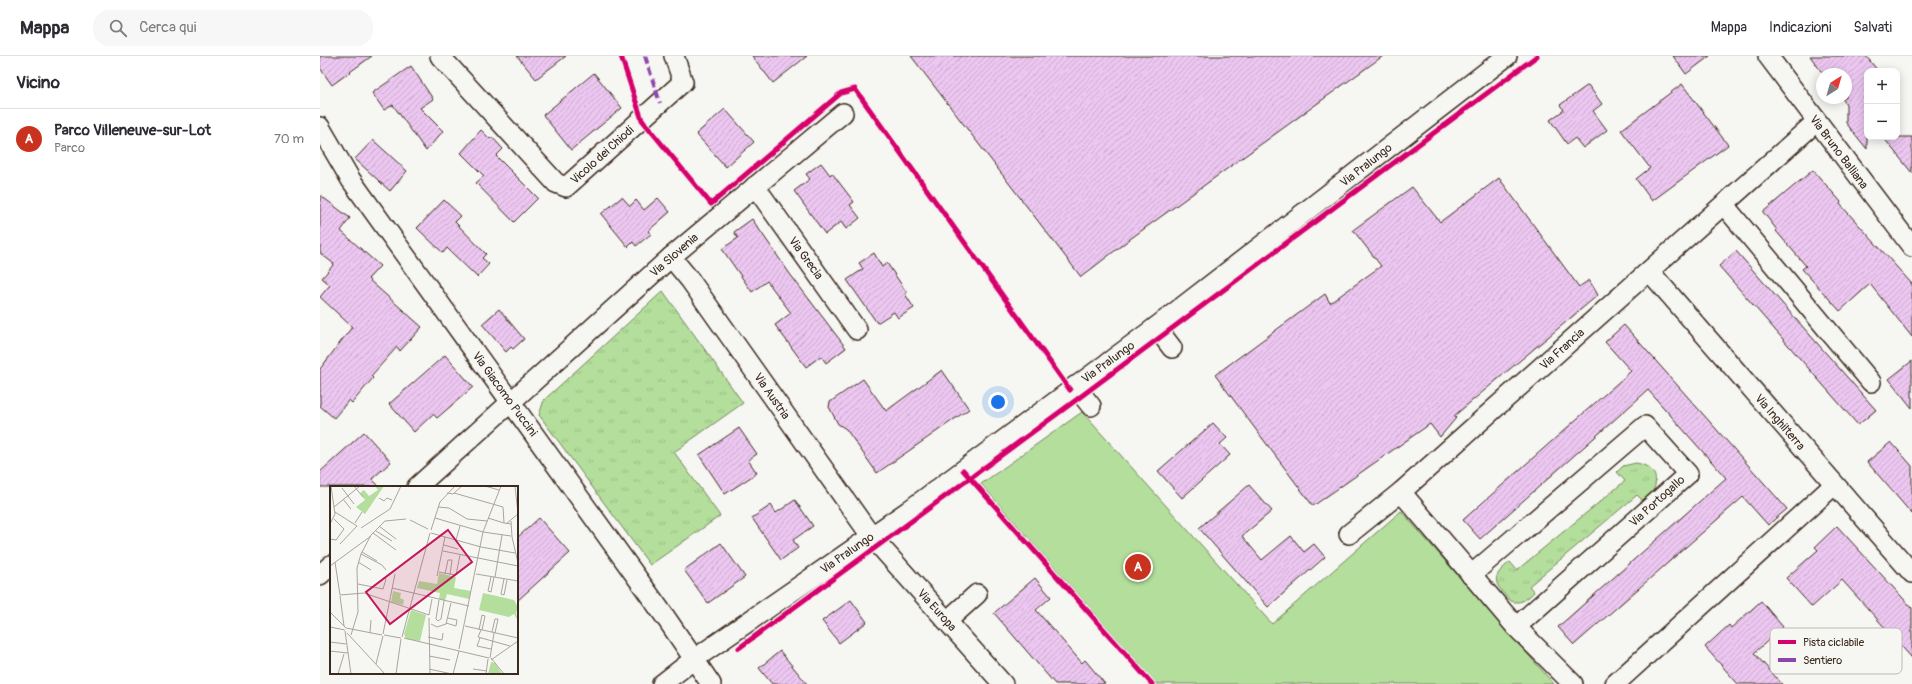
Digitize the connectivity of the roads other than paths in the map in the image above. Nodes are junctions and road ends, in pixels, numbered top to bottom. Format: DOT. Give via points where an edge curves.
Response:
graph roads {
  1 [pos="440,56"];
  2 [pos="674,56"];
  3 [pos="1507,56"];
  4 [pos="1768,56"];
  5 [pos="843,113"];
  6 [pos="1816,122"];
  7 [pos="320,127"];
  8 [pos="755,186"];
  9 [pos="1724,205"];
  10 [pos="1912,248"];
  11 [pos="671,257"];
  12 [pos="1650,272"];
  13 [pos="1156,328"];
  14 [pos="857,330"];
  15 [pos="1172,348"];
  16 [pos="1871,382"];
  17 [pos="1075,386"];
  18 [pos="510,403"];
  19 [pos="1091,406"];
  20 [pos="1834,485"];
  21 [pos="418,486"];
  22 [pos="1401,492"];
  23 [pos="1349,534"];
  24 [pos="871,536"];
  25 [pos="330,566"];
  26 [pos="1912,573"];
  27 [pos="320,575"];
  28 [pos="1471,575"];
  29 [pos="977,594"];
  30 [pos="947,621"];
  31 [pos="1516,627"];
  32 [pos="693,660"];
  33 [pos="662,684"];
  34 [pos="711,684"];
  35 [pos="1003,684"];
  36 [pos="1573,684"];
  37 [pos="1615,684"];
  1 -- 2 [label="street, Vicolo dei Chiodi" via="556,183 566,187 683,82"];
  3 -- 13 [label="street, Via Pralungo"];
  4 -- 6 [label="street, Via Bruno Balliana"];
  5 -- 8 [label="street, Via Slovenia"];
  6 -- 9 [label="street, Via Francia"];
  6 -- 10 [label="street, Via Bruno Balliana"];
  7 -- 18 [label="street, Via Giacomo Puccini" via="351,180"];
  8 -- 11 [label="street, Via Slovenia"];
  8 -- 14 [label="street, Via Grecia"];
  9 -- 12 [label="street, Via Francia"];
  9 -- 16 [label="street"];
  11 -- 18 [label="street, Via Slovenia"];
  11 -- 24 [label="street, Via Austria" via="690,280"];
  12 -- 20 [label="street, Via Inghilterra"];
  12 -- 22 [label="street, Via Francia"];
  13 -- 15 [label="street"];
  13 -- 17 [label="street, Via Pralungo"];
  17 -- 19 [label="street"];
  17 -- 24 [label="street, Via Pralungo"];
  18 -- 21 [label="street, Via Slovenia"];
  18 -- 32 [label="street, Via Giacomo Puccini" via="666,618"];
  20 -- 26 [label="street, Via Inghilterra"];
  20 -- 37 [label="street"];
  22 -- 23 [label="street, Via Francia"];
  22 -- 28 [label="street"];
  24 -- 30 [label="street, Via Europa"];
  24 -- 32 [label="street, Via Pralungo"];
  25 -- 27 [label="street"];
  28 -- 31 [label="street"];
  28 -- 31 [label="street, Via Portogallo" via="1645,426 1688,474"];
  29 -- 30 [label="street"];
  30 -- 35 [label="street, Via Europa"];
  31 -- 36 [label="street"];
  32 -- 33 [label="street, Via Pralungo"];
  32 -- 34 [label="street, Via Giacomo Puccini"];
}
